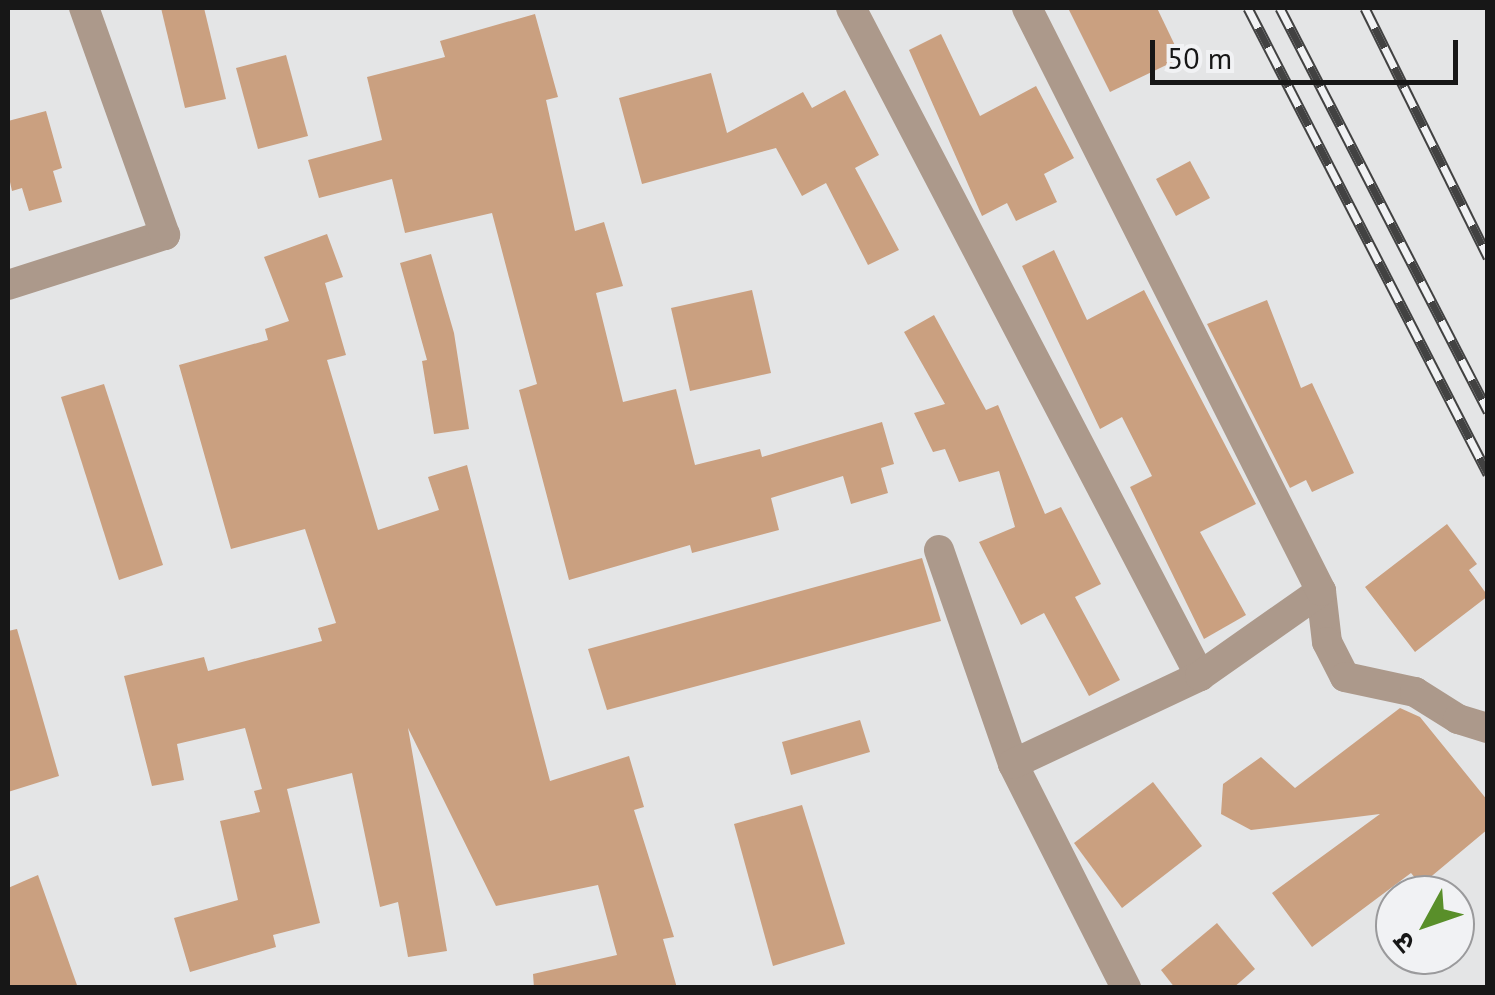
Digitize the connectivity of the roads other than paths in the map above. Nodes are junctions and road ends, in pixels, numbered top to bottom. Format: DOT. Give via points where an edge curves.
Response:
graph roads {
  1 [pos="84,8"];
  2 [pos="850,8"];
  3 [pos="1026,8"];
  4 [pos="8,285"];
  5 [pos="939,550"];
  6 [pos="1321,591"];
  7 [pos="1200,676"];
  8 [pos="1488,728"];
  9 [pos="1013,764"];
  10 [pos="1126,988"];
  1 -- 4 [label="street" via="164,235"];
  2 -- 7 [label="street"];
  3 -- 6 [label="street"];
  5 -- 9 [label="street"];
  6 -- 7 [label="street"];
  6 -- 8 [label="street" via="1327,642 1345,677 1416,692 1458,719"];
  7 -- 9 [label="street"];
  9 -- 10 [label="street"];
}
